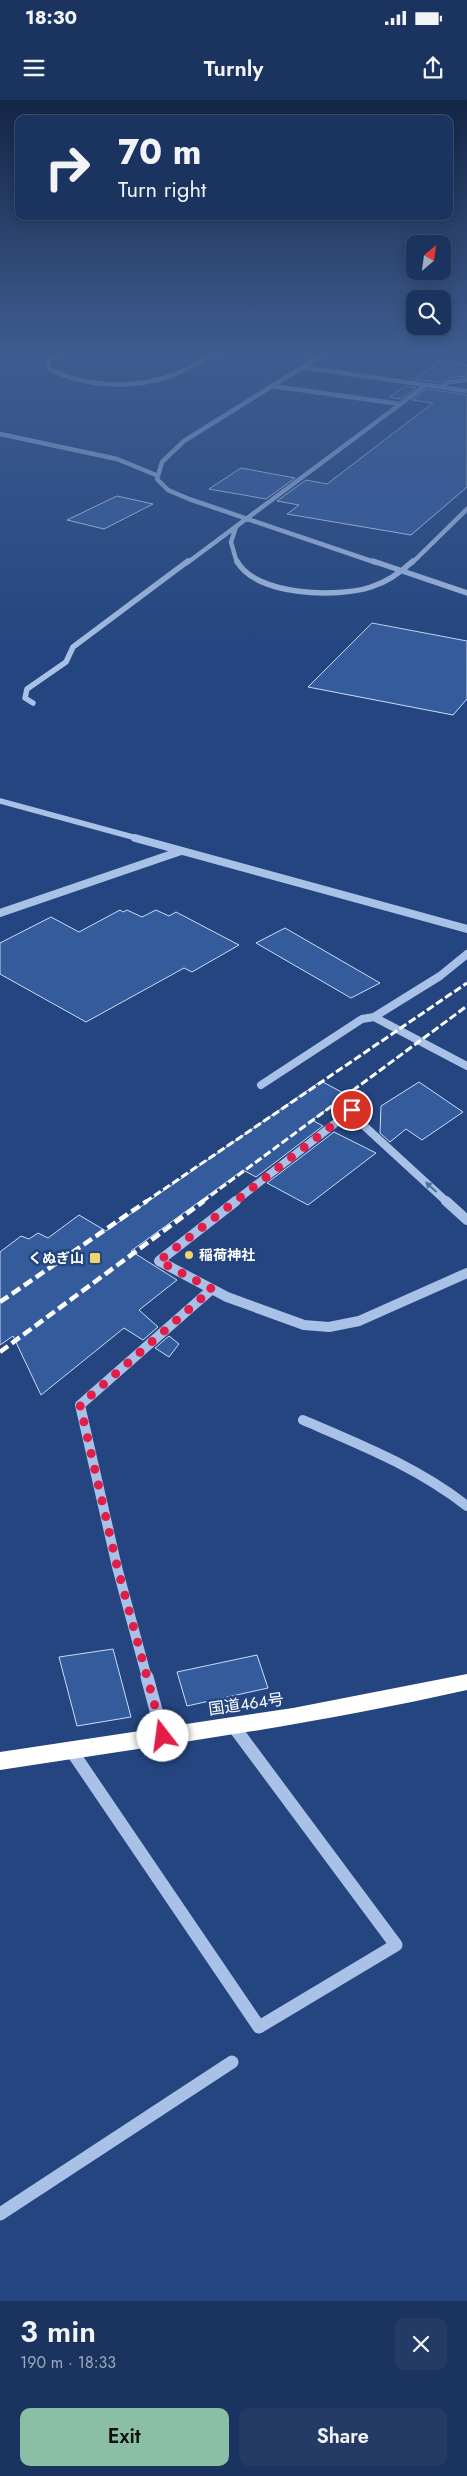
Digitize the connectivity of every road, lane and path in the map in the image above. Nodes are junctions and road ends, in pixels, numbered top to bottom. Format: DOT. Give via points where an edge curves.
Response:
graph roads {
  1 [pos="92,454"];
  2 [pos="170,454"];
  3 [pos="334,454"];
  4 [pos="156,475"];
  5 [pos="467,509"];
  6 [pos="248,518"];
  7 [pos="236,527"];
  8 [pos="401,571"];
  9 [pos="467,593"];
  10 [pos="33,703"];
  11 [pos="0,801"];
  12 [pos="181,851"];
  13 [pos="0,913"];
  14 [pos="467,929"];
  15 [pos="467,954"];
  16 [pos="374,1017"];
  17 [pos="421,1042"];
  18 [pos="467,1066"];
  19 [pos="261,1085"];
  20 [pos="352,1110"];
  21 [pos="342,1118"];
  22 [pos="467,1220"];
  23 [pos="467,1273"];
  24 [pos="212,1289"];
  25 [pos="302,1420"];
  26 [pos="467,1506"];
  27 [pos="467,1682"];
  28 [pos="234,1726"];
  29 [pos="163,1736"];
  30 [pos="71,1750"];
  31 [pos="0,1761"];
  32 [pos="232,2062"];
  33 [pos="0,2214"];
  1 -- 4 [label="street" via="117,459"];
  2 -- 4 [label="street" via="156,470"];
  3 -- 6 [label="street"];
  4 -- 6 [label="street" via="168,490"];
  5 -- 8 [label="street"];
  6 -- 7 [label="street"];
  6 -- 8 [label="street"];
  7 -- 8 [label="street" via="231,542 242,570 281,586 308,593 350,592 387,581"];
  7 -- 10 [label="street" via="73,647 66,662 27,689 25,698"];
  8 -- 9 [label="street"];
  11 -- 12 [label="street"];
  12 -- 13 [label="street"];
  12 -- 14 [label="street"];
  15 -- 16 [label="street" via="440,976"];
  16 -- 17 [label="street"];
  16 -- 19 [label="street" via="362,1019"];
  17 -- 18 [label="street"];
  20 -- 21 [label="street"];
  22 -- 21 [label="street, one-way" via="361,1123"];
  21 -- 24 [label="street" via="159,1261"];
  23 -- 24 [label="street" via="358,1321 329,1327 304,1325"];
  24 -- 29 [label="street" via="80,1405 117,1566"];
  25 -- 26 [label="street" via="405,1464 444,1486"];
  27 -- 28 [label="highway, 国道464号" via="416,1695"];
  28 -- 29 [label="highway, 国道464号"];
  28 -- 30 [label="street" via="396,1945 259,2027"];
  29 -- 30 [label="highway, 国道464号"];
  30 -- 31 [label="highway, 国道464号"];
  32 -- 33 [label="street"];
}
